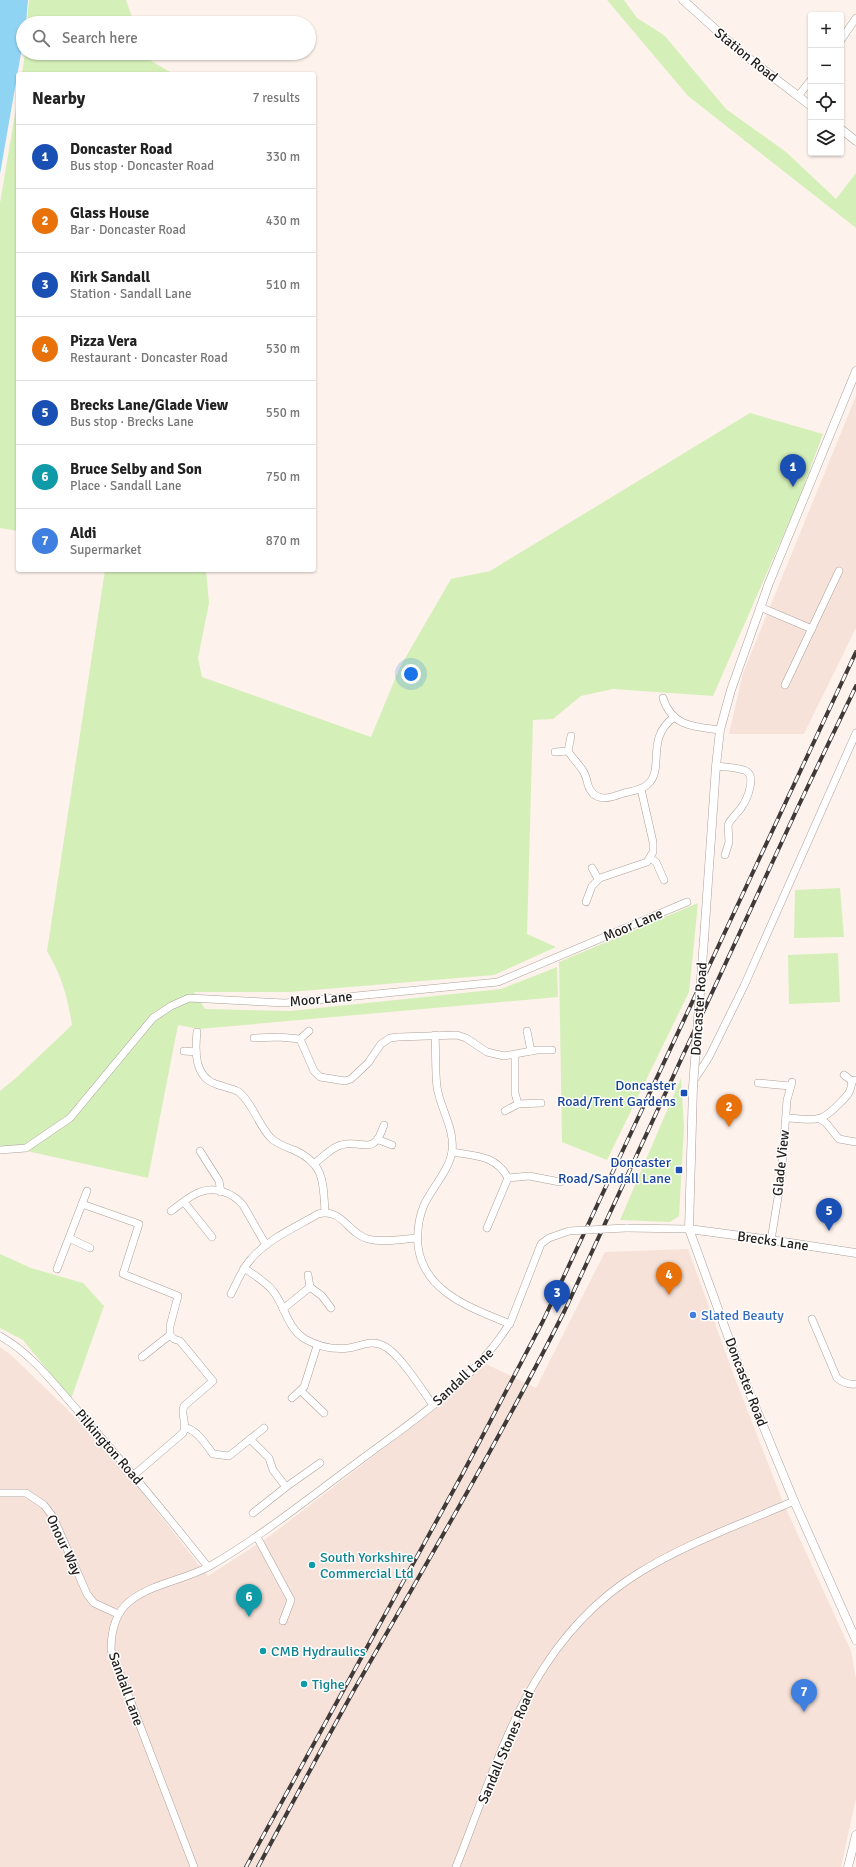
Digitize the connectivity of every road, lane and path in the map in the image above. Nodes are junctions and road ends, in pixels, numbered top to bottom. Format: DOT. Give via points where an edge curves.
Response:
graph roads {
  1 [pos="683,0"];
  2 [pos="856,18"];
  3 [pos="844,36"];
  4 [pos="808,84"];
  5 [pos="798,96"];
  6 [pos="808,104"];
  7 [pos="844,131"];
  8 [pos="856,141"];
  9 [pos="856,370"];
  10 [pos="839,572"];
  11 [pos="760,607"];
  12 [pos="812,629"];
  13 [pos="785,684"];
  14 [pos="664,698"];
  15 [pos="674,717"];
  16 [pos="720,730"];
  17 [pos="856,733"];
  18 [pos="571,736"];
  19 [pos="568,751"];
  20 [pos="555,752"];
  21 [pos="716,766"];
  22 [pos="641,789"];
  23 [pos="725,855"];
  24 [pos="650,858"];
  25 [pos="592,868"];
  26 [pos="598,879"];
  27 [pos="664,880"];
  28 [pos="586,902"];
  29 [pos="687,902"];
  30 [pos="309,1031"];
  31 [pos="527,1031"];
  32 [pos="197,1032"];
  33 [pos="435,1035"];
  34 [pos="254,1038"];
  35 [pos="300,1039"];
  36 [pos="552,1050"];
  37 [pos="184,1051"];
  38 [pos="530,1051"];
  39 [pos="196,1052"];
  40 [pos="514,1055"];
  41 [pos="844,1075"];
  42 [pos="854,1080"];
  43 [pos="693,1083"];
  44 [pos="758,1083"];
  45 [pos="541,1103"];
  46 [pos="518,1104"];
  47 [pos="505,1111"];
  48 [pos="786,1118"];
  49 [pos="820,1119"];
  50 [pos="384,1125"];
  51 [pos="378,1140"];
  52 [pos="856,1142"];
  53 [pos="392,1145"];
  54 [pos="0,1150"];
  55 [pos="200,1151"];
  56 [pos="452,1152"];
  57 [pos="315,1163"];
  58 [pos="508,1178"];
  59 [pos="560,1182"];
  60 [pos="87,1191"];
  61 [pos="222,1192"];
  62 [pos="184,1202"];
  63 [pos="82,1204"];
  64 [pos="171,1211"];
  65 [pos="325,1212"];
  66 [pos="487,1228"];
  67 [pos="689,1230"];
  68 [pos="212,1237"];
  69 [pos="69,1238"];
  70 [pos="417,1238"];
  71 [pos="771,1240"];
  72 [pos="266,1245"];
  73 [pos="90,1248"];
  74 [pos="856,1253"];
  75 [pos="244,1268"];
  76 [pos="57,1269"];
  77 [pos="308,1275"];
  78 [pos="310,1287"];
  79 [pos="231,1294"];
  80 [pos="331,1308"];
  81 [pos="283,1309"];
  82 [pos="812,1319"];
  83 [pos="510,1324"];
  84 [pos="170,1335"];
  85 [pos="0,1336"];
  86 [pos="317,1346"];
  87 [pos="142,1357"];
  88 [pos="856,1384"];
  89 [pos="301,1391"];
  90 [pos="292,1398"];
  91 [pos="433,1405"];
  92 [pos="324,1413"];
  93 [pos="186,1428"];
  94 [pos="264,1428"];
  95 [pos="250,1439"];
  96 [pos="320,1463"];
  97 [pos="134,1475"];
  98 [pos="286,1487"];
  99 [pos="0,1493"];
  100 [pos="794,1501"];
  101 [pos="253,1513"];
  102 [pos="257,1537"];
  103 [pos="208,1567"];
  104 [pos="118,1614"];
  105 [pos="283,1621"];
  106 [pos="856,1640"];
  107 [pos="856,1836"];
  108 [pos="194,1867"];
  109 [pos="456,1867"];
  110 [pos="848,1867"];
  1 -- 5 [label="street, Station Road" via="743,54"];
  2 -- 3 [label="street"];
  4 -- 5 [label="street"];
  5 -- 6 [label="street, Station Road"];
  7 -- 8 [label="street"];
  9 -- 11 [label="street, Doncaster Road"];
  10 -- 12 [label="street"];
  11 -- 12 [label="street"];
  11 -- 16 [label="street, Doncaster Road"];
  12 -- 13 [label="street"];
  14 -- 15 [label="street" via="666,707"];
  15 -- 16 [label="street" via="689,725"];
  15 -- 22 [label="street" via="659,735 655,772"];
  16 -- 21 [label="street, Doncaster Road"];
  17 -- 43 [label="street" via="744,986 709,1057"];
  18 -- 19 [label="street"];
  19 -- 20 [label="street"];
  19 -- 22 [label="street" via="583,770 591,793 608,798"];
  21 -- 23 [label="street" via="744,770 751,778 744,803 728,825"];
  21 -- 43 [label="street, Doncaster Road, bridge"];
  22 -- 24 [label="street" via="653,842"];
  24 -- 26 [label="street" via="647,862"];
  24 -- 27 [label="street" via="656,862"];
  25 -- 26 [label="street"];
  26 -- 28 [label="street" via="592,886"];
  29 -- 54 [label="street, Moor Lane" via="498,982 286,1003 189,998 153,1018 70,1118 26,1148"];
  30 -- 35 [label="street"];
  31 -- 38 [label="street"];
  32 -- 39 [label="street"];
  33 -- 35 [label="street" via="390,1038 380,1044 368,1063 351,1079 345,1081 320,1077 314,1071"];
  33 -- 40 [label="street" via="457,1035 487,1052 504,1056"];
  33 -- 56 [label="street" via="437,1086 440,1103 450,1129"];
  34 -- 35 [label="street"];
  36 -- 38 [label="street"];
  37 -- 39 [label="street"];
  38 -- 40 [label="street"];
  39 -- 57 [label="street" via="198,1064 211,1083 238,1091 271,1138"];
  40 -- 46 [label="street" via="515,1093"];
  41 -- 42 [label="street"];
  42 -- 49 [label="street" via="847,1097 827,1116"];
  43 -- 67 [label="street, Doncaster Road"];
  44 -- 48 [label="street, Glade View" via="791,1084"];
  45 -- 46 [label="street"];
  46 -- 47 [label="street"];
  48 -- 49 [label="street"];
  48 -- 71 [label="street, Glade View" via="781,1179"];
  49 -- 52 [label="street" via="839,1139"];
  50 -- 51 [label="street"];
  51 -- 53 [label="street"];
  51 -- 57 [label="street" via="367,1145 341,1145"];
  55 -- 61 [label="street" via="219,1181"];
  56 -- 58 [label="street" via="490,1159"];
  56 -- 70 [label="street" via="444,1172 424,1205"];
  57 -- 65 [label="street" via="323,1181"];
  58 -- 59 [label="street" via="530,1176"];
  58 -- 66 [label="street"];
  60 -- 63 [label="street"];
  61 -- 62 [label="street" via="200,1191"];
  61 -- 72 [label="street" via="232,1196 242,1205"];
  62 -- 64 [label="street"];
  62 -- 68 [label="street"];
  63 -- 69 [label="street"];
  63 -- 84 [label="street" via="139,1224 123,1274 178,1296"];
  65 -- 70 [label="street" via="334,1214 366,1239"];
  65 -- 72 [label="street"];
  67 -- 71 [label="street, Brecks Lane"];
  67 -- 83 [label="street, Sandall Lane, bridge" via="626,1228 569,1231 549,1238 541,1244"];
  67 -- 100 [label="street, Doncaster Road" via="741,1372"];
  69 -- 73 [label="street"];
  69 -- 76 [label="street"];
  70 -- 83 [label="street" via="425,1271 443,1292"];
  71 -- 74 [label="street, Brecks Lane"];
  72 -- 75 [label="street"];
  75 -- 79 [label="street"];
  75 -- 81 [label="street" via="267,1284"];
  77 -- 78 [label="street"];
  78 -- 80 [label="street" via="322,1296"];
  78 -- 81 [label="street"];
  81 -- 86 [label="street" via="303,1338"];
  82 -- 88 [label="street" via="837,1378 843,1383"];
  83 -- 91 [label="street, Sandall Lane" via="483,1360"];
  84 -- 87 [label="street"];
  84 -- 93 [label="street" via="180,1341 213,1381 184,1406 182,1411"];
  85 -- 97 [label="street, Pilkington Road" via="20,1348"];
  86 -- 89 [label="street"];
  86 -- 91 [label="street" via="337,1349 373,1343 382,1345 398,1358"];
  89 -- 90 [label="street"];
  89 -- 92 [label="street"];
  91 -- 102 [label="street, Sandall Lane"];
  93 -- 95 [label="street" via="197,1435 216,1455 232,1455"];
  93 -- 97 [label="street"];
  94 -- 95 [label="street"];
  95 -- 98 [label="street" via="269,1458 273,1470"];
  96 -- 98 [label="street"];
  97 -- 103 [label="street, Pilkington Road"];
  98 -- 101 [label="street"];
  99 -- 104 [label="street, Onour Way" via="26,1494 44,1505 53,1517 87,1594 94,1603"];
  100 -- 106 [label="street, Doncaster Road"];
  100 -- 109 [label="street, Sandall Stones Road" via="675,1553 637,1574 603,1600 566,1637 538,1676 516,1716"];
  102 -- 103 [label="street, Sandall Lane"];
  102 -- 105 [label="street" via="291,1600"];
  103 -- 104 [label="street, Sandall Lane" via="143,1593 129,1602"];
  104 -- 108 [label="street, Sandall Lane" via="111,1635 111,1650"];
  107 -- 110 [label="street"];
}
